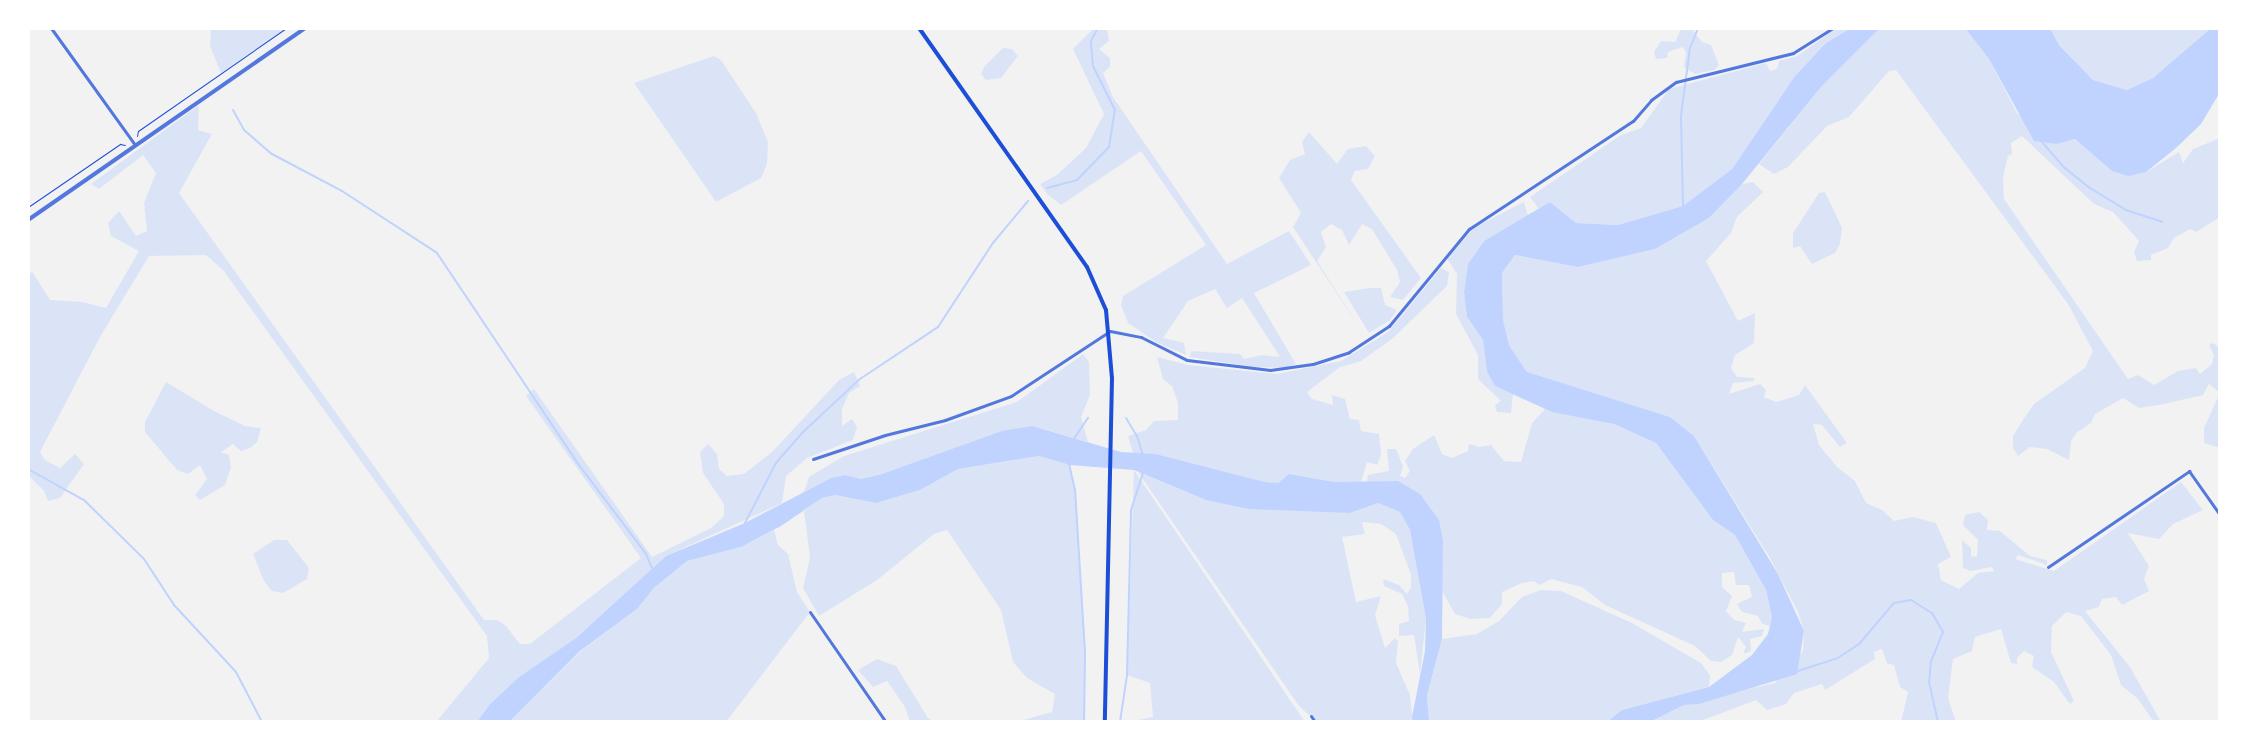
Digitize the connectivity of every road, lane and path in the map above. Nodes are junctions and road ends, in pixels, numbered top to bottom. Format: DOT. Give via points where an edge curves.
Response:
graph roads {
  1 [pos="51,28"];
  2 [pos="286,28"];
  3 [pos="305,28"];
  4 [pos="919,28"];
  5 [pos="1833,28"];
  6 [pos="120,144"];
  7 [pos="136,146"];
  8 [pos="28,207"];
  9 [pos="28,220"];
  10 [pos="1110,331"];
  11 [pos="813,459"];
  12 [pos="2220,515"];
  13 [pos="2048,567"];
  14 [pos="810,612"];
  15 [pos="1311,716"];
  16 [pos="886,722"];
  17 [pos="1105,722"];
  18 [pos="1315,722"];
  1 -- 7 [label="street"];
  2 -- 7 [label="path" via="138,131"];
  3 -- 7 [label="street"];
  4 -- 10 [label="main road" via="1087,267"];
  5 -- 10 [label="street" via="1793,53 1676,82 1633,121 1469,229 1389,326 1349,352 1270,370 1187,360 1141,337"];
  6 -- 8 [label="path"];
  7 -- 9 [label="street"];
  10 -- 11 [label="street" via="1011,396"];
  10 -- 17 [label="main road"];
  12 -- 13 [label="street" via="2189,471"];
  14 -- 16 [label="street"];
  15 -- 18 [label="street"];
}
